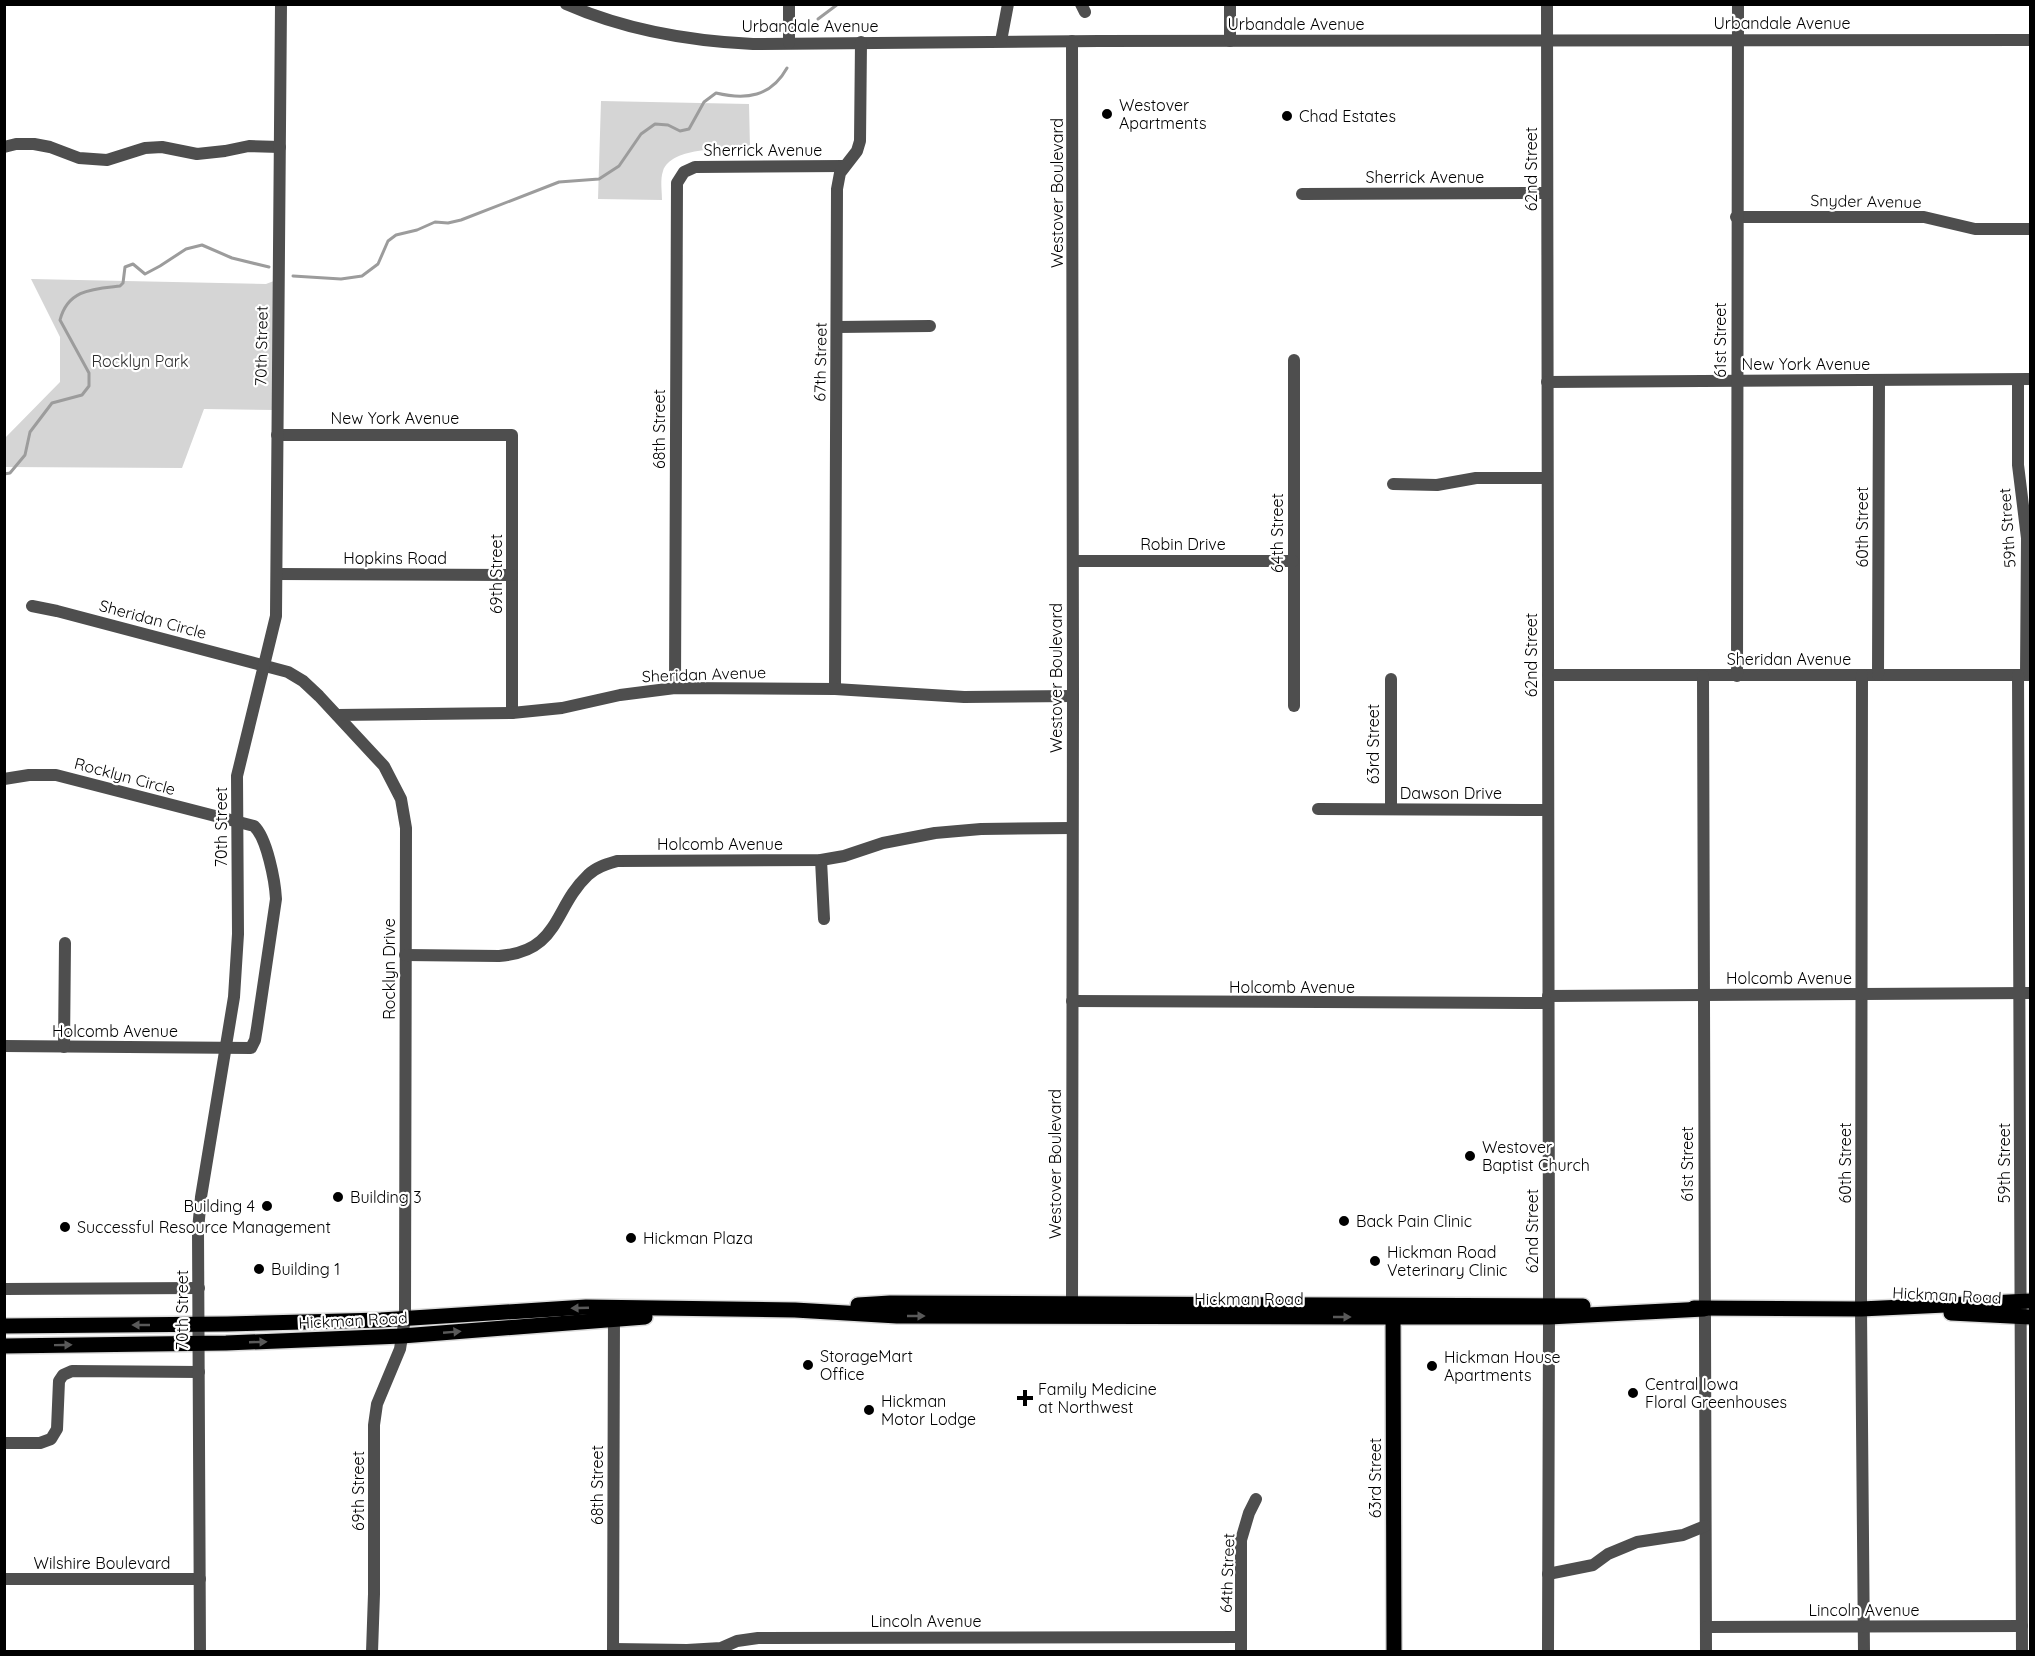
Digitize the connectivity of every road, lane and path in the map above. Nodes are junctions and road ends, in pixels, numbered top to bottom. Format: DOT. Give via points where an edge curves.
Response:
graph roads {
  1 [pos="281,4"];
  2 [pos="566,4"];
  3 [pos="789,4"];
  4 [pos="1008,4"];
  5 [pos="1230,4"];
  6 [pos="1547,4"];
  7 [pos="1738,4"];
  8 [pos="596,11"];
  9 [pos="1737,39"];
  10 [pos="1547,40"];
  11 [pos="2031,40"];
  12 [pos="1001,41"];
  13 [pos="1072,41"];
  14 [pos="1230,41"];
  15 [pos="861,42"];
  16 [pos="789,43"];
  17 [pos="4,147"];
  18 [pos="280,147"];
  19 [pos="844,166"];
  20 [pos="684,172"];
  21 [pos="1548,193"];
  22 [pos="1302,194"];
  23 [pos="1737,217"];
  24 [pos="2031,229"];
  25 [pos="930,326"];
  26 [pos="837,327"];
  27 [pos="1294,360"];
  28 [pos="1879,380"];
  29 [pos="2024,380"];
  30 [pos="1737,381"];
  31 [pos="1547,382"];
  32 [pos="277,435"];
  33 [pos="512,435"];
  34 [pos="1547,478"];
  35 [pos="1394,484"];
  36 [pos="1073,561"];
  37 [pos="1293,561"];
  38 [pos="278,574"];
  39 [pos="512,575"];
  40 [pos="32,606"];
  41 [pos="265,665"];
  42 [pos="1548,675"];
  43 [pos="1862,675"];
  44 [pos="1878,675"];
  45 [pos="2025,675"];
  46 [pos="1703,676"];
  47 [pos="1737,676"];
  48 [pos="1391,679"];
  49 [pos="675,688"];
  50 [pos="835,689"];
  51 [pos="1073,696"];
  52 [pos="1294,706"];
  53 [pos="512,713"];
  54 [pos="337,715"];
  55 [pos="4,779"];
  56 [pos="1318,809"];
  57 [pos="1391,809"];
  58 [pos="1548,810"];
  59 [pos="236,822"];
  60 [pos="1072,828"];
  61 [pos="821,860"];
  62 [pos="824,920"];
  63 [pos="65,942"];
  64 [pos="405,955"];
  65 [pos="2025,993"];
  66 [pos="1861,994"];
  67 [pos="1704,995"];
  68 [pos="1548,999"];
  69 [pos="1072,1001"];
  70 [pos="4,1046"];
  71 [pos="64,1047"];
  72 [pos="225,1048"];
  73 [pos="199,1288"];
  74 [pos="4,1289"];
  75 [pos="1861,1308"];
  76 [pos="1704,1309"];
  77 [pos="2026,1309"];
  78 [pos="1071,1310"];
  79 [pos="1393,1311"];
  80 [pos="1549,1311"];
  81 [pos="614,1314"];
  82 [pos="405,1318"];
  83 [pos="199,1324"];
  84 [pos="4,1326"];
  85 [pos="402,1336"];
  86 [pos="199,1343"];
  87 [pos="4,1346"];
  88 [pos="199,1372"];
  89 [pos="4,1443"];
  90 [pos="2026,1486"];
  91 [pos="1256,1499"];
  92 [pos="1705,1526"];
  93 [pos="2026,1531"];
  94 [pos="1548,1574"];
  95 [pos="4,1579"];
  96 [pos="200,1579"];
  97 [pos="1864,1626"];
  98 [pos="2022,1626"];
  99 [pos="1706,1627"];
  100 [pos="1241,1637"];
  101 [pos="779,1638"];
  102 [pos="613,1650"];
  103 [pos="200,1652"];
  104 [pos="372,1652"];
  105 [pos="779,1652"];
  106 [pos="1241,1652"];
  107 [pos="1394,1652"];
  108 [pos="1548,1652"];
  109 [pos="1706,1652"];
  110 [pos="1864,1652"];
  111 [pos="2022,1652"];
  1 -- 18 [label="street, 70th Street"];
  2 -- 8 [label="street, Urbandale Avenue"];
  3 -- 16 [label="street"];
  4 -- 12 [label="street"];
  5 -- 14 [label="street"];
  6 -- 10 [label="street, 62nd Street"];
  7 -- 9 [label="street, 61st Street"];
  8 -- 16 [label="street, Urbandale Avenue" via="637,28 709,40"];
  9 -- 10 [label="street, Urbandale Avenue"];
  9 -- 11 [label="street, Urbandale Avenue"];
  9 -- 23 [label="street, 61st Street"];
  10 -- 14 [label="street, Urbandale Avenue"];
  10 -- 21 [label="street, 62nd Street"];
  12 -- 13 [label="street, Urbandale Avenue"];
  12 -- 15 [label="street, Urbandale Avenue"];
  13 -- 14 [label="street, Urbandale Avenue"];
  13 -- 36 [label="street, Westover Boulevard"];
  15 -- 16 [label="street, Urbandale Avenue"];
  15 -- 19 [label="street, 67th Street" via="860,141"];
  17 -- 18 [label="street" via="34,144 79,158 107,160 145,148 197,154 249,146"];
  18 -- 32 [label="street, 70th Street"];
  19 -- 20 [label="street, Sherrick Avenue" via="707,166"];
  19 -- 26 [label="street, 67th Street" via="837,189"];
  20 -- 49 [label="street, 68th Street" via="677,183 676,196"];
  21 -- 22 [label="street, Sherrick Avenue"];
  21 -- 31 [label="street, 62nd Street"];
  23 -- 24 [label="street, Snyder Avenue" via="1924,217 1976,229"];
  23 -- 30 [label="street, 61st Street"];
  25 -- 26 [label="street"];
  26 -- 50 [label="street, 67th Street"];
  27 -- 37 [label="street, 64th Street"];
  28 -- 29 [label="street, New York Avenue"];
  28 -- 30 [label="street, New York Avenue"];
  28 -- 44 [label="street, 60th Street"];
  29 -- 45 [label="street, 59th Street" via="2018,465 2027,538"];
  30 -- 31 [label="street, New York Avenue"];
  30 -- 47 [label="street, 61st Street"];
  31 -- 34 [label="street, 62nd Street"];
  32 -- 33 [label="street, New York Avenue"];
  32 -- 38 [label="street, 70th Street"];
  33 -- 39 [label="street, 69th Street"];
  34 -- 35 [label="street"];
  34 -- 42 [label="street, 62nd Street"];
  36 -- 37 [label="street, Robin Drive"];
  36 -- 51 [label="street, Westover Boulevard"];
  37 -- 52 [label="street, 64th Street"];
  38 -- 39 [label="street, Hopkins Road"];
  38 -- 41 [label="street, 70th Street" via="276,616"];
  39 -- 53 [label="street, 69th Street"];
  40 -- 41 [label="street, Sheridan Circle"];
  41 -- 54 [label="street, Rocklyn Drive" via="303,681"];
  41 -- 59 [label="street, 70th Street" via="237,776"];
  42 -- 46 [label="street, Sheridan Avenue"];
  42 -- 58 [label="street, 62nd Street"];
  43 -- 44 [label="street, Sheridan Avenue"];
  43 -- 47 [label="street, Sheridan Avenue"];
  43 -- 66 [label="street, 60th Street"];
  44 -- 45 [label="street, Sheridan Avenue"];
  45 -- 65 [label="street, 59th Street"];
  46 -- 47 [label="street, Sheridan Avenue"];
  46 -- 67 [label="street, 61st Street"];
  48 -- 57 [label="street, 63rd Street"];
  49 -- 50 [label="street, Sheridan Avenue"];
  49 -- 53 [label="street, Sheridan Avenue"];
  50 -- 51 [label="street, Sheridan Avenue" via="964,697"];
  51 -- 60 [label="street, Westover Boulevard"];
  53 -- 54 [label="street, Sheridan Avenue"];
  54 -- 64 [label="street, Rocklyn Drive" via="384,766 401,799 406,828"];
  55 -- 59 [label="street, Rocklyn Circle" via="56,775"];
  56 -- 57 [label="street, Dawson Drive"];
  57 -- 58 [label="street, Dawson Drive"];
  58 -- 68 [label="street, 62nd Street"];
  59 -- 72 [label="street, 70th Street" via="238,934 234,997"];
  59 -- 72 [label="street, Rocklyn Circle" via="254,826 261,834 276,899 255,1040 251,1048"];
  60 -- 61 [label="street, Holcomb Avenue" via="935,832"];
  60 -- 69 [label="street, Westover Boulevard"];
  61 -- 62 [label="street"];
  61 -- 64 [label="street, Holcomb Avenue" via="617,861 588,875 550,932 526,951 499,956"];
  63 -- 71 [label="street"];
  64 -- 82 [label="street, Rocklyn Drive"];
  65 -- 66 [label="street, Holcomb Avenue"];
  65 -- 77 [label="street, 59th Street"];
  66 -- 67 [label="street, Holcomb Avenue"];
  66 -- 75 [label="street, 60th Street"];
  67 -- 68 [label="street, Holcomb Avenue"];
  67 -- 76 [label="street, 61st Street"];
  68 -- 69 [label="street, Holcomb Avenue"];
  68 -- 80 [label="street, 62nd Street"];
  69 -- 78 [label="street, Westover Boulevard"];
  70 -- 71 [label="street, Holcomb Avenue"];
  71 -- 72 [label="street, Holcomb Avenue"];
  72 -- 73 [label="street, 70th Street" via="201,1197"];
  73 -- 74 [label="street"];
  73 -- 83 [label="street, 70th Street"];
  75 -- 76 [label="main road, Hickman Road"];
  75 -- 77 [label="main road, Hickman Road"];
  75 -- 97 [label="street, 60th Street"];
  76 -- 80 [label="main road, Hickman Road"];
  76 -- 92 [label="street, 61st Street"];
  77 -- 90 [label="street, 59th Street"];
  78 -- 79 [label="main road, Hickman Road"];
  78 -- 81 [label="main road, Hickman Road" via="897,1316 795,1310"];
  79 -- 80 [label="main road, Hickman Road"];
  79 -- 107 [label="main road, 63rd Street"];
  80 -- 94 [label="street, 62nd Street"];
  81 -- 82 [label="main road, Hickman Road, one-way" via="586,1307"];
  85 -- 81 [label="main road, Hickman Road, one-way"];
  81 -- 102 [label="street, 68th Street"];
  82 -- 83 [label="main road, Hickman Road"];
  82 -- 85 [label="street, Rocklyn Drive"];
  83 -- 84 [label="main road, Hickman Road, one-way"];
  83 -- 86 [label="street, 70th Street"];
  86 -- 85 [label="main road, Hickman Road, one-way"];
  85 -- 104 [label="street, 69th Street" via="377,1404 374,1425"];
  87 -- 86 [label="main road, Hickman Road, one-way"];
  86 -- 88 [label="street, 70th Street"];
  88 -- 89 [label="street" via="72,1371 59,1381 57,1429 51,1439"];
  88 -- 96 [label="street, 70th Street"];
  90 -- 93 [label="street, 59th Street"];
  91 -- 100 [label="street, 64th Street" via="1242,1540"];
  92 -- 94 [label="street" via="1683,1535 1637,1542 1593,1565"];
  92 -- 99 [label="street, 61st Street"];
  93 -- 98 [label="street, 59th Street"];
  94 -- 108 [label="street, 62nd Street"];
  95 -- 96 [label="street, Wilshire Boulevard"];
  96 -- 103 [label="street, 70th Street"];
  97 -- 98 [label="street, Lincoln Avenue"];
  97 -- 99 [label="street, Lincoln Avenue"];
  97 -- 110 [label="street, 60th Street"];
  98 -- 111 [label="street, 59th Street"];
  99 -- 109 [label="street, 61st Street"];
  100 -- 101 [label="street, Lincoln Avenue"];
  100 -- 106 [label="street, 64th Street"];
  101 -- 102 [label="street, Lincoln Avenue" via="737,1641 721,1648"];
  101 -- 105 [label="street"];
}
